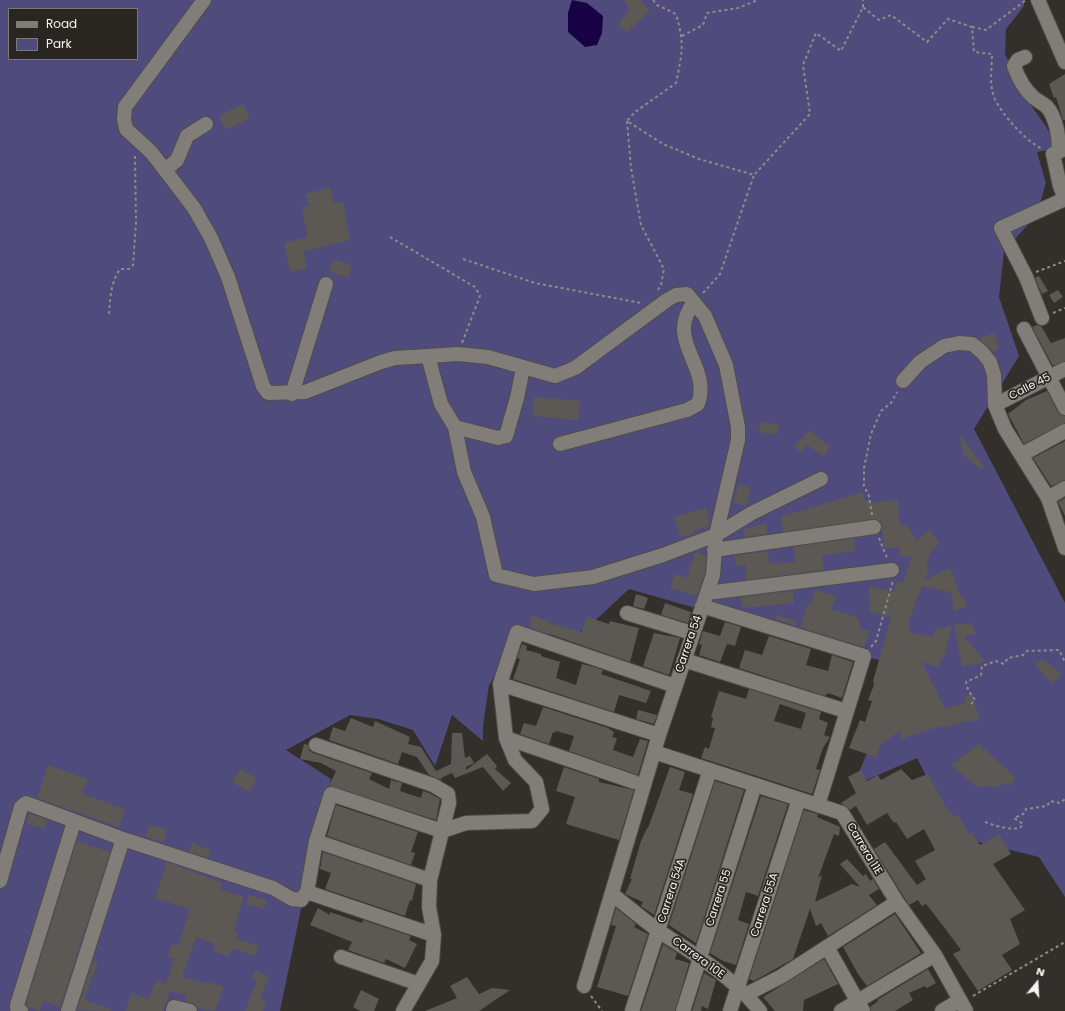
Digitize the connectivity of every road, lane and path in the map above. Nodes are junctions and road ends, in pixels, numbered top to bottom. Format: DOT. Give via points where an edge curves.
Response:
graph roads {
  1 [pos="204,0"];
  2 [pos="653,0"];
  3 [pos="758,0"];
  4 [pos="863,0"];
  5 [pos="1026,0"];
  6 [pos="1038,0"];
  7 [pos="863,7"];
  8 [pos="972,27"];
  9 [pos="682,36"];
  10 [pos="1025,57"];
  11 [pos="1065,62"];
  12 [pos="626,121"];
  13 [pos="206,124"];
  14 [pos="133,150"];
  15 [pos="1058,152"];
  16 [pos="165,170"];
  17 [pos="754,175"];
  18 [pos="1065,199"];
  19 [pos="390,237"];
  20 [pos="463,259"];
  21 [pos="1065,260"];
  22 [pos="1026,276"];
  23 [pos="326,284"];
  24 [pos="657,291"];
  25 [pos="694,302"];
  26 [pos="648,304"];
  27 [pos="109,314"];
  28 [pos="1042,318"];
  29 [pos="1024,329"];
  30 [pos="458,354"];
  31 [pos="428,356"];
  32 [pos="523,368"];
  33 [pos="1065,369"];
  34 [pos="1048,378"];
  35 [pos="903,381"];
  36 [pos="292,394"];
  37 [pos="995,405"];
  38 [pos="1065,408"];
  39 [pos="455,427"];
  40 [pos="1065,432"];
  41 [pos="560,444"];
  42 [pos="1020,454"];
  43 [pos="821,479"];
  44 [pos="864,486"];
  45 [pos="1065,488"];
  46 [pos="1048,498"];
  47 [pos="874,527"];
  48 [pos="716,535"];
  49 [pos="1065,548"];
  50 [pos="714,550"];
  51 [pos="892,570"];
  52 [pos="707,593"];
  53 [pos="702,606"];
  54 [pos="627,613"];
  55 [pos="692,633"];
  56 [pos="684,660"];
  57 [pos="1065,662"];
  58 [pos="500,684"];
  59 [pos="675,686"];
  60 [pos="971,704"];
  61 [pos="846,711"];
  62 [pos="659,735"];
  63 [pos="506,738"];
  64 [pos="316,745"];
  65 [pos="654,752"];
  66 [pos="710,770"];
  67 [pos="634,782"];
  68 [pos="755,785"];
  69 [pos="799,799"];
  70 [pos="1065,799"];
  71 [pos="818,805"];
  72 [pos="74,822"];
  73 [pos="985,822"];
  74 [pos="442,831"];
  75 [pos="123,839"];
  76 [pos="316,841"];
  77 [pos="430,880"];
  78 [pos="0,881"];
  79 [pos="307,892"];
  80 [pos="612,894"];
  81 [pos="897,902"];
  82 [pos="659,931"];
  83 [pos="434,936"];
  84 [pos="1065,942"];
  85 [pos="827,947"];
  86 [pos="936,955"];
  87 [pos="341,957"];
  88 [pos="700,957"];
  89 [pos="419,984"];
  90 [pos="584,986"];
  91 [pos="743,991"];
  92 [pos="963,1005"];
  93 [pos="860,1006"];
  94 [pos="21,1011"];
  95 [pos="68,1011"];
  96 [pos="173,1011"];
  97 [pos="190,1011"];
  98 [pos="403,1011"];
  99 [pos="602,1011"];
  100 [pos="632,1011"];
  101 [pos="683,1011"];
  102 [pos="730,1011"];
  103 [pos="760,1011"];
  104 [pos="841,1011"];
  105 [pos="942,1011"];
  1 -- 16 [label="street" via="124,107 126,129 151,152"];
  2 -- 9 [label="path" via="676,14"];
  3 -- 9 [label="path" via="738,8 707,13 703,25"];
  4 -- 7 [label="path"];
  5 -- 8 [label="path" via="986,30"];
  6 -- 11 [label="street"];
  7 -- 8 [label="path" via="879,20 891,15 927,42 948,19"];
  7 -- 17 [label="path" via="841,51 816,33 803,65 810,114"];
  8 -- 15 [label="path" via="974,52 992,54 991,82 994,98 1011,122 1032,144"];
  9 -- 12 [label="path" via="682,53 676,83"];
  10 -- 15 [label="street" via="1018,60 1014,66 1020,81 1032,96 1048,108 1059,138"];
  12 -- 17 [label="path" via="663,144 699,159"];
  12 -- 24 [label="path" via="641,225 664,269 662,285"];
  13 -- 16 [label="street" via="187,136 177,160"];
  14 -- 27 [label="path" via="136,157 137,192 133,265 129,269 120,269 116,275 110,297"];
  15 -- 18 [label="street" via="1060,186"];
  16 -- 36 [label="street" via="194,208 211,238 228,277 263,386 268,393"];
  17 -- 25 [label="path" via="720,274"];
  18 -- 22 [label="street" via="1001,228"];
  19 -- 30 [label="path" via="475,286 479,291 480,296"];
  20 -- 26 [label="path" via="535,283"];
  21 -- 22 [label="path"];
  22 -- 28 [label="street"];
  23 -- 36 [label="street"];
  25 -- 32 [label="street" via="687,294 676,295 563,374 555,376"];
  25 -- 41 [label="street" via="686,314 684,325 685,341 702,385 698,404 687,410"];
  25 -- 48 [label="street, Carrera 54" via="705,316 726,365 738,427 738,440"];
  29 -- 34 [label="street"];
  30 -- 31 [label="street"];
  30 -- 32 [label="street" via="488,358"];
  31 -- 36 [label="street" via="395,358 305,392"];
  31 -- 39 [label="street" via="441,404"];
  32 -- 39 [label="street" via="506,436 498,438"];
  33 -- 34 [label="street, Calle 45"];
  34 -- 37 [label="street, Calle 45"];
  34 -- 38 [label="street"];
  35 -- 37 [label="street" via="920,362 944,346 972,344 990,362 994,375"];
  35 -- 44 [label="path" via="882,411 871,434 864,468"];
  37 -- 42 [label="street" via="1007,434"];
  39 -- 48 [label="street" via="464,472 483,517 496,575 534,584 593,578"];
  40 -- 42 [label="street"];
  42 -- 46 [label="street"];
  43 -- 48 [label="street" via="752,513"];
  45 -- 46 [label="street"];
  46 -- 49 [label="street"];
  47 -- 50 [label="street"];
  48 -- 50 [label="street, Carrera 54"];
  50 -- 52 [label="street, Carrera 54" via="713,575"];
  51 -- 52 [label="street"];
  52 -- 53 [label="street, Carrera 54"];
  53 -- 55 [label="street, Carrera 54"];
  53 -- 61 [label="street" via="864,656"];
  54 -- 55 [label="street"];
  55 -- 56 [label="street, Carrera 54"];
  56 -- 59 [label="street, Carrera 54"];
  56 -- 61 [label="street"];
  57 -- 60 [label="path" via="1059,650 1027,651 1023,655 1008,658 1004,664 996,661 982,666 981,675 966,682 975,700"];
  58 -- 59 [label="street" via="517,632"];
  58 -- 62 [label="street"];
  58 -- 63 [label="street"];
  59 -- 62 [label="street, Carrera 54"];
  61 -- 71 [label="street"];
  62 -- 65 [label="street, Carrera 54"];
  63 -- 67 [label="street"];
  63 -- 74 [label="street" via="515,760 536,782 542,809 532,821 466,823"];
  64 -- 74 [label="street" via="433,785 448,794 449,803"];
  65 -- 66 [label="street, Carrera 11E"];
  65 -- 80 [label="street, Carrera 54"];
  66 -- 68 [label="street, Carrera 11E"];
  66 -- 82 [label="street, Carrera 54A"];
  68 -- 69 [label="street, Carrera 11E"];
  68 -- 88 [label="street, Carrera 55"];
  69 -- 71 [label="street, Carrera 11E"];
  69 -- 91 [label="street, Carrera 55A"];
  70 -- 73 [label="path" via="1060,803 1050,801 1047,806 1026,809 1025,813 1014,818 1023,824 1020,828 1002,828"];
  71 -- 81 [label="street, Carrera 11E" via="842,812"];
  72 -- 75 [label="street"];
  72 -- 78 [label="street" via="23,804"];
  72 -- 94 [label="street" via="17,1005"];
  74 -- 76 [label="street" via="331,794"];
  74 -- 77 [label="street"];
  75 -- 79 [label="street" via="273,888 292,899 301,900"];
  75 -- 95 [label="street"];
  76 -- 77 [label="street"];
  76 -- 79 [label="street"];
  77 -- 83 [label="street" via="429,907"];
  79 -- 83 [label="street"];
  80 -- 82 [label="street, Carrera 10E"];
  80 -- 90 [label="street, Carrera 54"];
  81 -- 85 [label="street"];
  81 -- 86 [label="street, Carrera 11E"];
  82 -- 88 [label="street, Carrera 10E"];
  82 -- 100 [label="street, Carrera 54A"];
  83 -- 89 [label="street" via="432,960"];
  84 -- 92 [label="path"];
  85 -- 91 [label="street" via="782,976"];
  85 -- 93 [label="street"];
  86 -- 92 [label="street, Carrera 11E"];
  86 -- 93 [label="street"];
  87 -- 89 [label="street"];
  88 -- 91 [label="street, Carrera 10E"];
  88 -- 101 [label="street, Carrera 55"];
  89 -- 98 [label="street"];
  90 -- 99 [label="path"];
  91 -- 102 [label="street, Carrera 55A"];
  91 -- 103 [label="street, Carrera 10E"];
  92 -- 105 [label="street"];
  93 -- 104 [label="street"];
  96 -- 97 [label="street" via="174,1007"];
}
